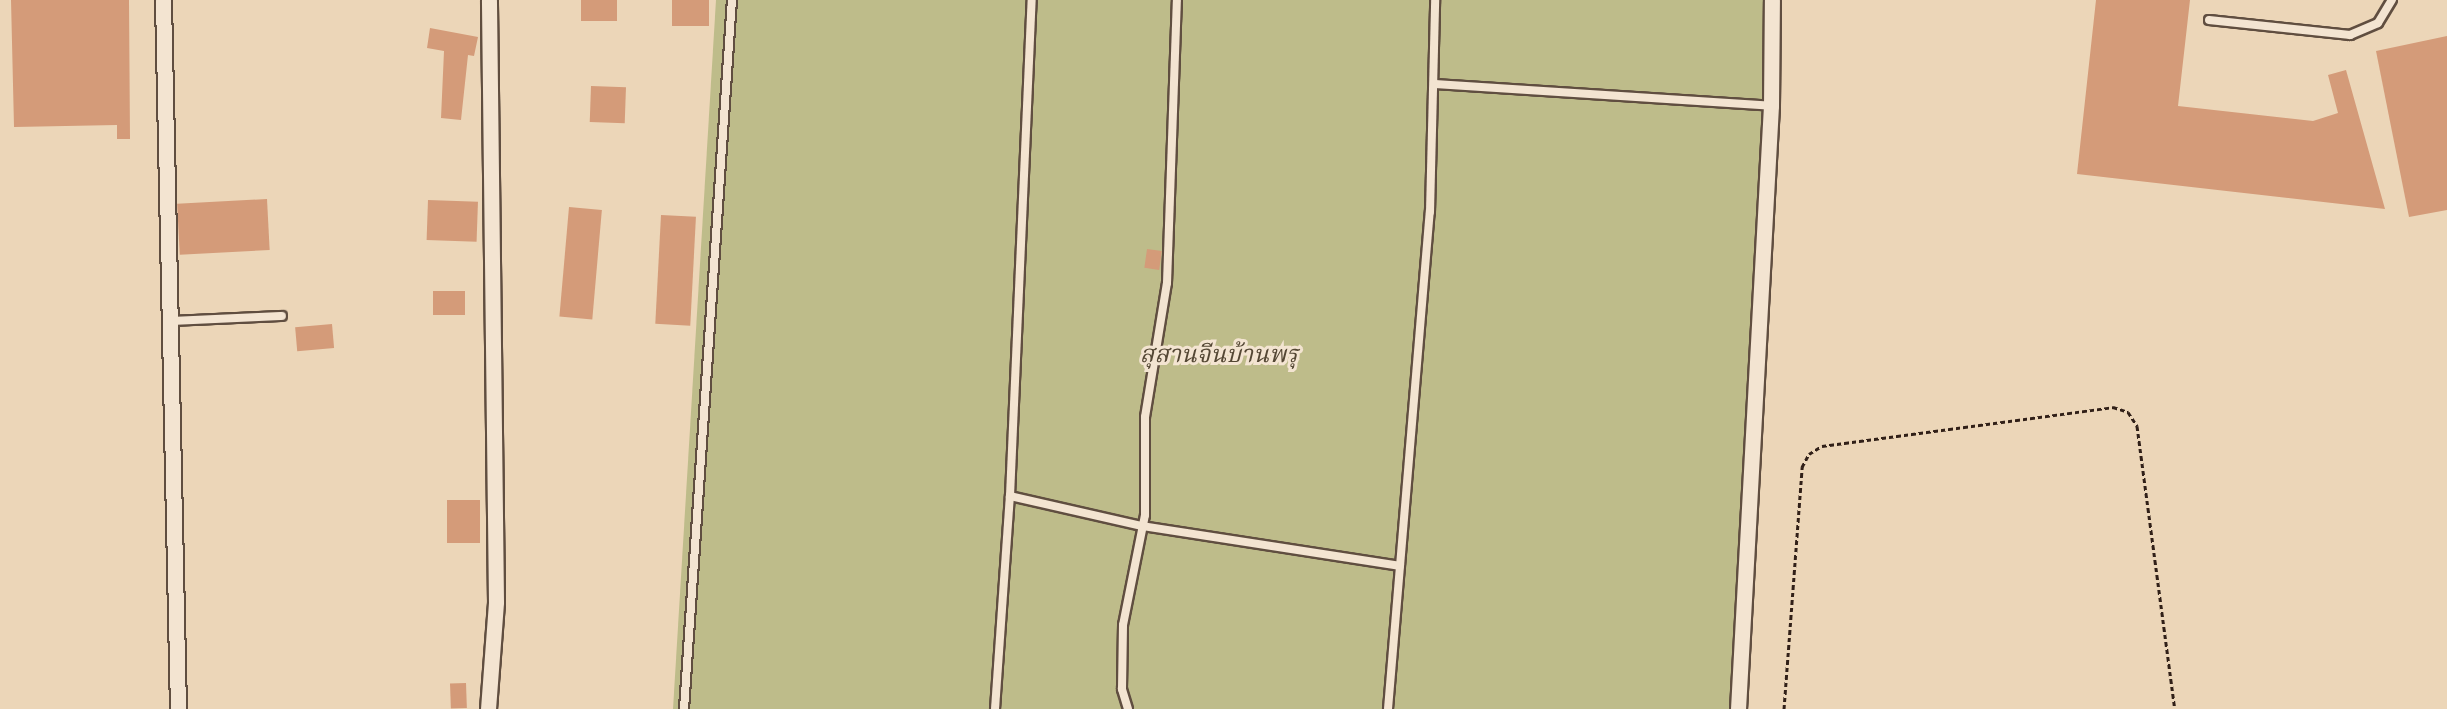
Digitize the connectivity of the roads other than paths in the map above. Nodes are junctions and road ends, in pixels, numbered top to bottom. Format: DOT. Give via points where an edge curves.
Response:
graph roads {
  1 [pos="163,0"];
  2 [pos="489,0"];
  3 [pos="732,0"];
  4 [pos="1032,0"];
  5 [pos="1177,0"];
  6 [pos="1435,0"];
  7 [pos="1772,0"];
  8 [pos="2392,0"];
  9 [pos="2209,20"];
  10 [pos="1435,84"];
  11 [pos="1771,106"];
  12 [pos="282,316"];
  13 [pos="170,321"];
  14 [pos="1010,496"];
  15 [pos="1142,526"];
  16 [pos="1400,566"];
  17 [pos="178,709"];
  18 [pos="488,709"];
  19 [pos="684,709"];
  20 [pos="994,709"];
  21 [pos="1128,709"];
  22 [pos="1388,709"];
  23 [pos="1738,709"];
  1 -- 13 [label="street"];
  2 -- 18 [label="street" via="496,602"];
  3 -- 19 [label="lane"];
  4 -- 14 [label="lane"];
  5 -- 15 [label="lane" via="1167,283 1145,417"];
  6 -- 10 [label="lane"];
  7 -- 11 [label="street"];
  8 -- 9 [label="lane" via="2373,27 2350,35"];
  10 -- 11 [label="lane"];
  10 -- 16 [label="lane" via="1430,212"];
  11 -- 23 [label="street"];
  12 -- 13 [label="lane"];
  13 -- 17 [label="street"];
  14 -- 15 [label="lane"];
  14 -- 20 [label="lane"];
  15 -- 16 [label="lane"];
  15 -- 21 [label="lane" via="1123,626 1122,689"];
  16 -- 22 [label="lane"];
}
